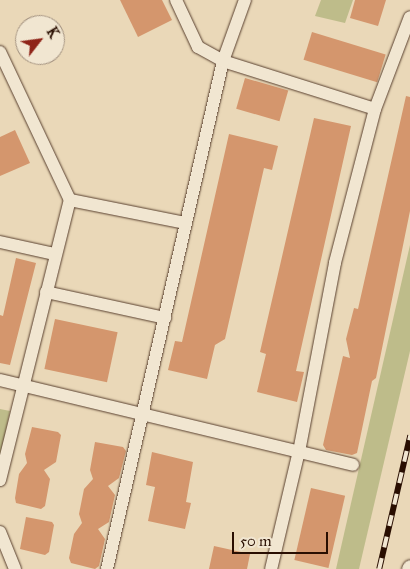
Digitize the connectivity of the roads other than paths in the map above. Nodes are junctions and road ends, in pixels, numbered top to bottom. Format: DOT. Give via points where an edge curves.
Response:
graph roads {
  1 [pos="176,0"];
  2 [pos="245,0"];
  3 [pos="410,17"];
  4 [pos="0,52"];
  5 [pos="223,62"];
  6 [pos="375,109"];
  7 [pos="70,200"];
  8 [pos="186,223"];
  9 [pos="0,242"];
  10 [pos="54,254"];
  11 [pos="46,292"];
  12 [pos="165,318"];
  13 [pos="0,380"];
  14 [pos="25,385"];
  15 [pos="144,416"];
  16 [pos="299,451"];
  17 [pos="353,465"];
  18 [pos="0,480"];
  19 [pos="0,532"];
  20 [pos="15,569"];
  21 [pos="107,569"];
  22 [pos="271,569"];
  1 -- 5 [label="street" via="198,47"];
  2 -- 5 [label="street"];
  3 -- 6 [label="street"];
  4 -- 7 [label="street"];
  5 -- 6 [label="street"];
  5 -- 8 [label="street"];
  6 -- 16 [label="street" via="335,263"];
  7 -- 8 [label="street"];
  7 -- 10 [label="street"];
  8 -- 12 [label="street"];
  9 -- 10 [label="street"];
  10 -- 11 [label="street"];
  11 -- 12 [label="street"];
  11 -- 14 [label="street"];
  12 -- 15 [label="street"];
  13 -- 14 [label="street"];
  14 -- 15 [label="street"];
  14 -- 18 [label="street"];
  15 -- 16 [label="street"];
  15 -- 21 [label="street"];
  16 -- 17 [label="street"];
  16 -- 22 [label="street"];
  19 -- 20 [label="street"];
}
